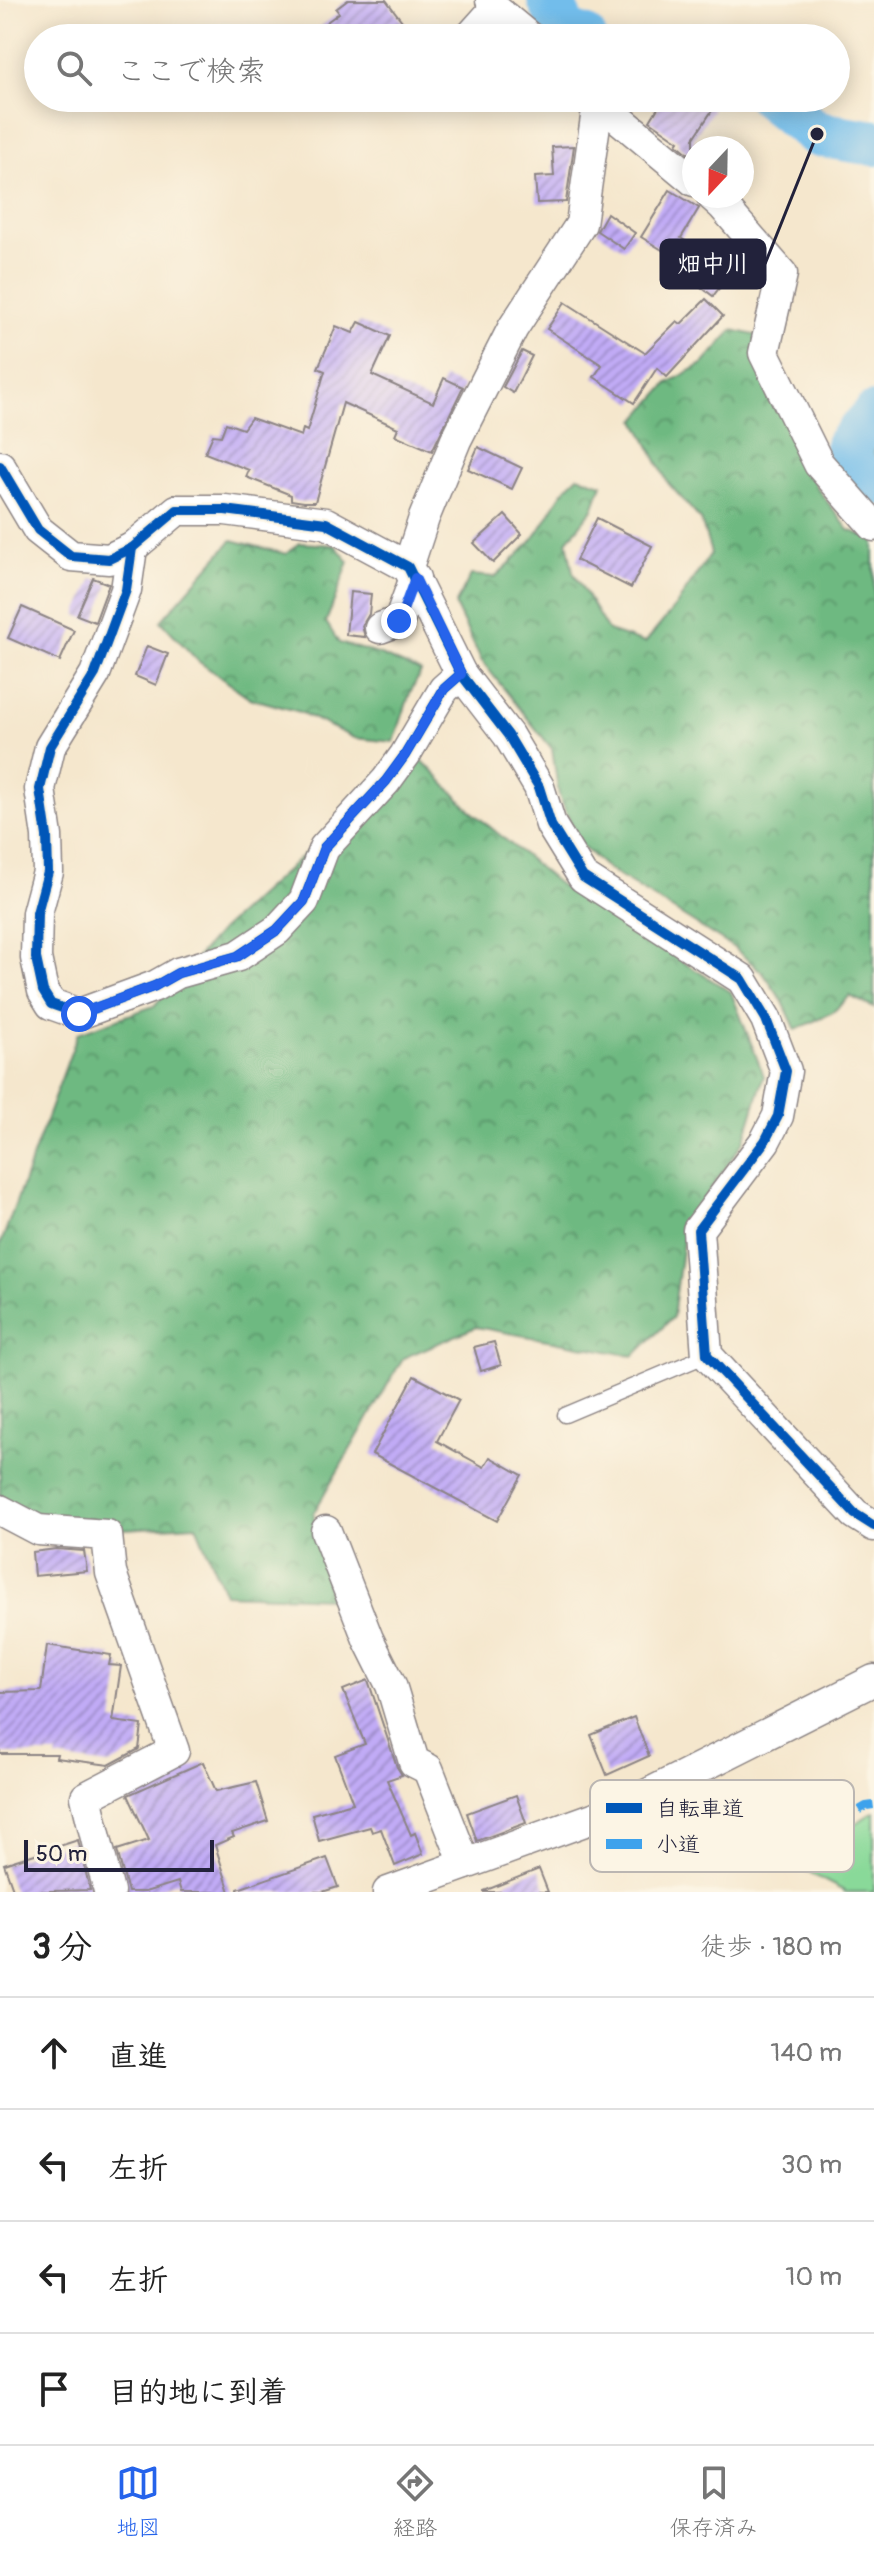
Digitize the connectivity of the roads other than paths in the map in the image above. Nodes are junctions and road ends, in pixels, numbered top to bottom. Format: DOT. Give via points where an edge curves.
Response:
graph roads {
  1 [pos="493,4"];
  2 [pos="479,24"];
  3 [pos="515,24"];
  4 [pos="595,112"];
  5 [pos="611,112"];
  6 [pos="682,171"];
  7 [pos="725,208"];
  8 [pos="0,466"];
  9 [pos="874,526"];
  10 [pos="132,548"];
  11 [pos="411,573"];
  12 [pos="380,628"];
  13 [pos="461,674"];
  14 [pos="707,1355"];
  15 [pos="565,1415"];
  16 [pos="0,1510"];
  17 [pos="874,1526"];
  18 [pos="326,1531"];
  19 [pos="874,1680"];
  20 [pos="676,1780"];
  21 [pos="590,1819"];
  22 [pos="465,1864"];
  23 [pos="109,1892"];
  24 [pos="388,1892"];
  1 -- 2 [label="street"];
  1 -- 3 [label="street"];
  4 -- 11 [label="street" via="581,224 513,328 463,426 424,518"];
  5 -- 6 [label="street"];
  7 -- 9 [label="street" via="782,274 764,353 819,464"];
  8 -- 10 [label="street" via="38,530 71,556 109,559"];
  10 -- 11 [label="street" via="177,510 225,510 326,523"];
  10 -- 13 [label="street" via="126,590 95,674 50,747 40,789 48,872 37,913 36,958 51,1004 79,1014 178,973 238,956 277,930 304,901 324,848 386,781 444,689"];
  11 -- 12 [label="street" via="399,621"];
  11 -- 13 [label="street"];
  13 -- 14 [label="street" via="508,735 539,787 551,825 583,877 742,979 766,1019 786,1071 778,1116 765,1141 698,1230"];
  14 -- 15 [label="lane"];
  14 -- 17 [label="street" via="855,1514"];
  16 -- 23 [label="street" via="38,1530 107,1535 111,1573 174,1751 86,1797"];
  18 -- 22 [label="street" via="391,1685 414,1762 428,1769"];
  19 -- 20 [label="street"];
  21 -- 22 [label="street"];
  22 -- 24 [label="street"];
}
